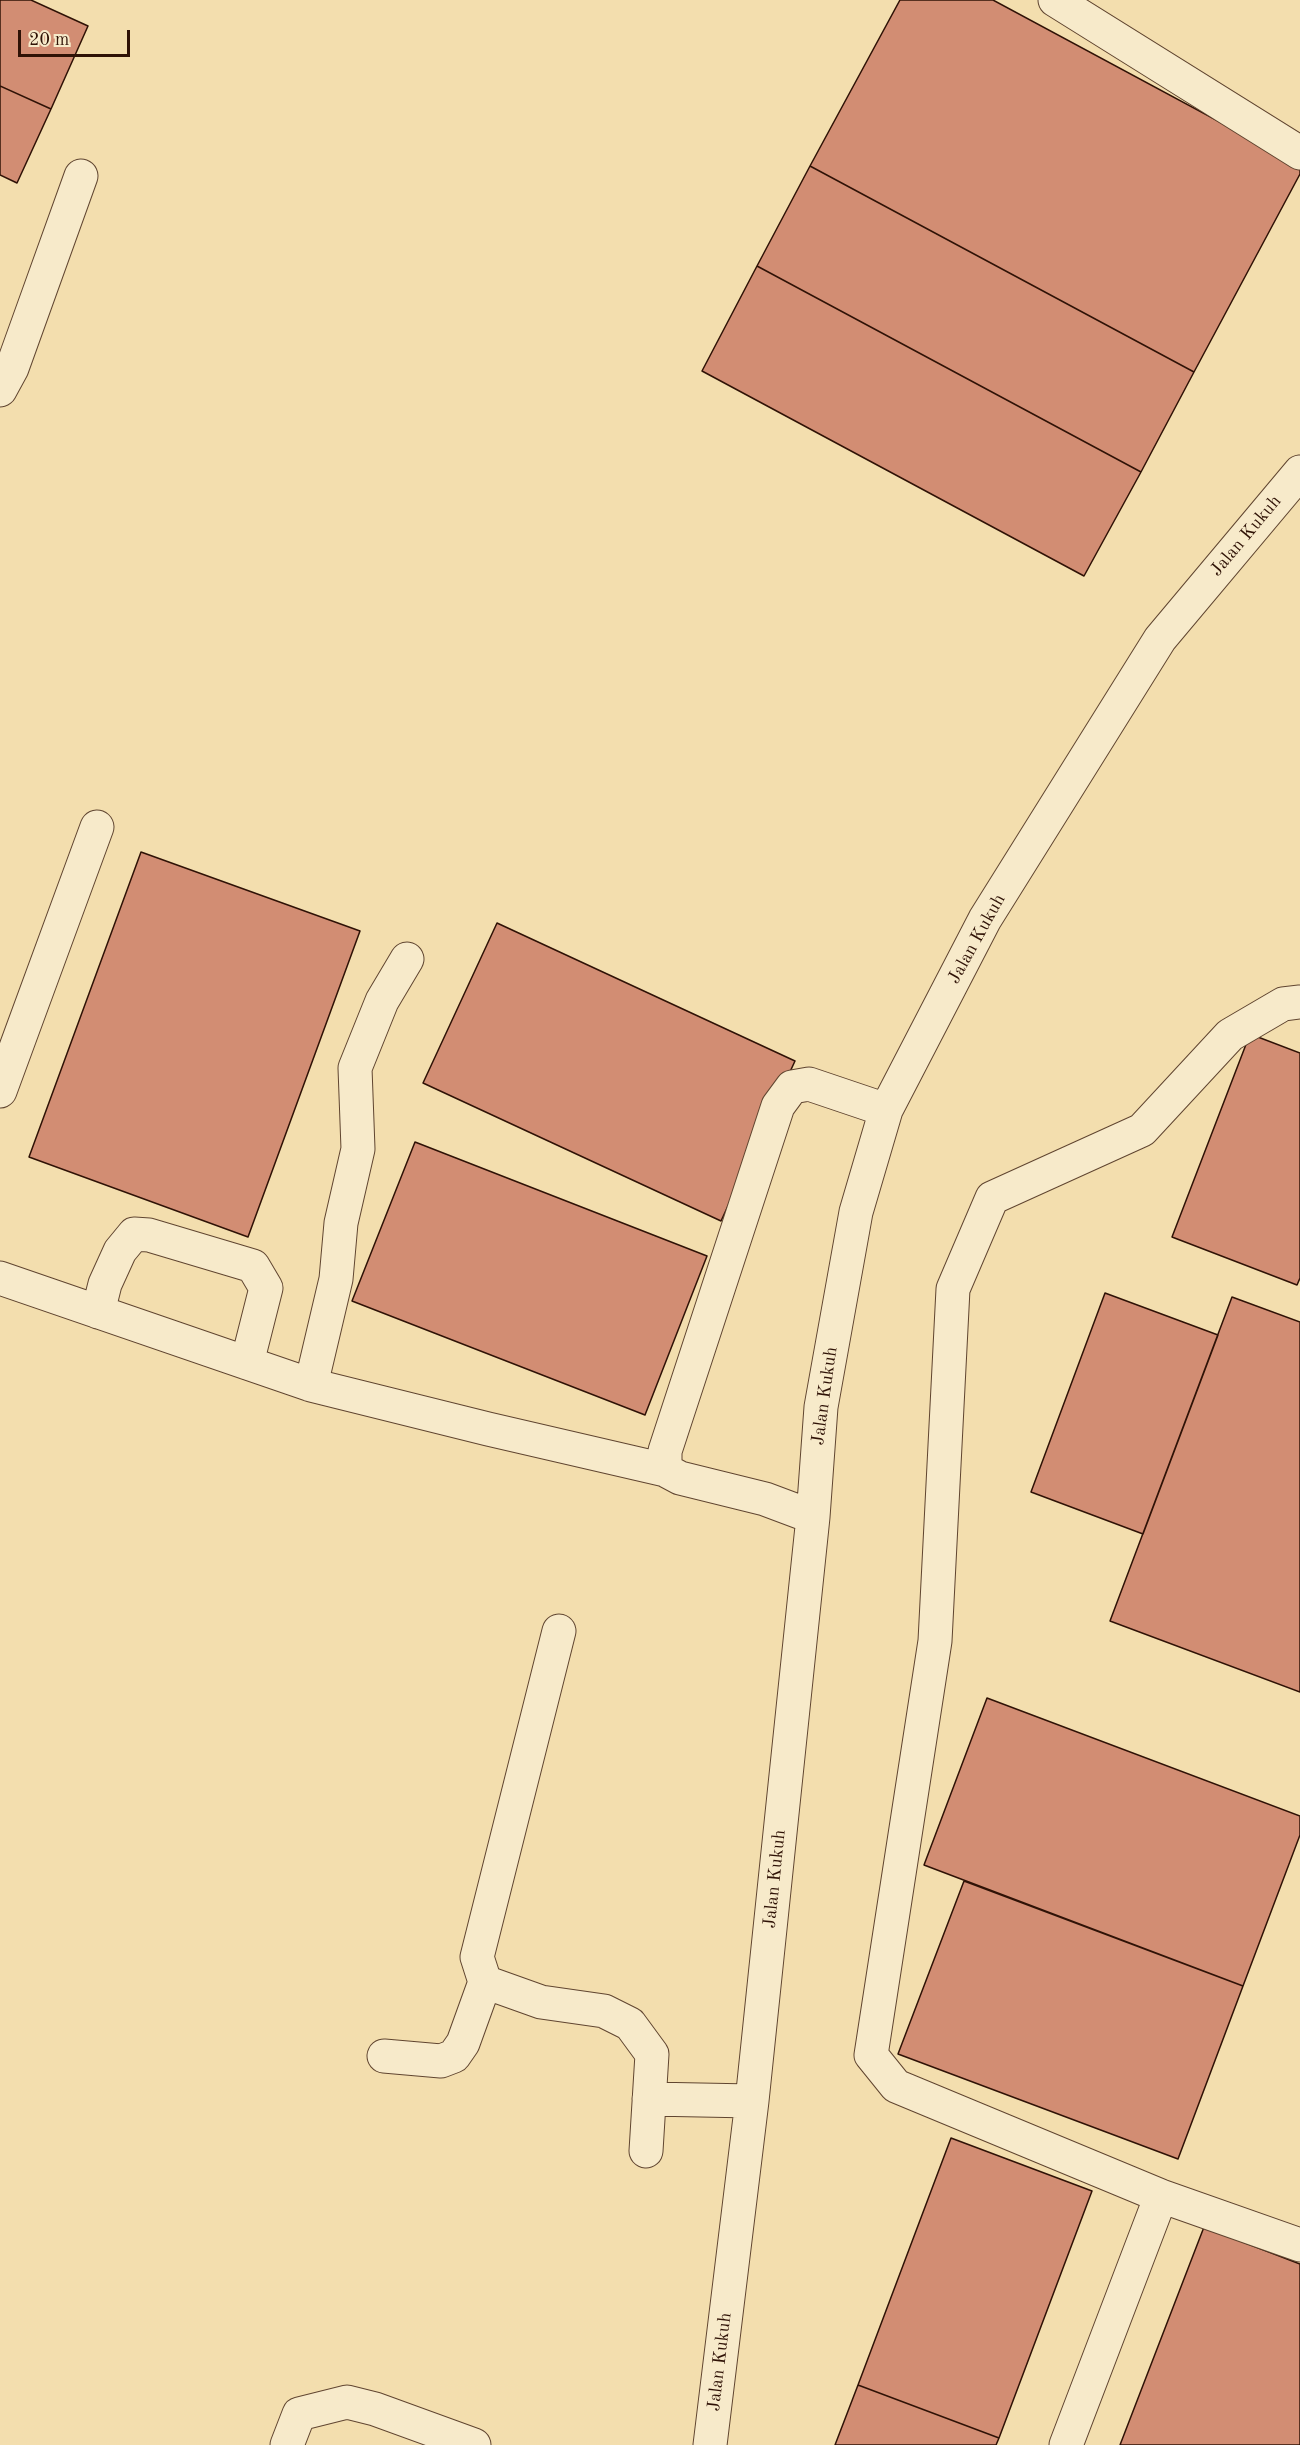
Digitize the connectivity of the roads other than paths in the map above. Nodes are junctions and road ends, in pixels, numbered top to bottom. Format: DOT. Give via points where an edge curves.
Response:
graph roads {
  1 [pos="1055,0"];
  2 [pos="1300,153"];
  3 [pos="81,176"];
  4 [pos="0,390"];
  5 [pos="1300,472"];
  6 [pos="97,827"];
  7 [pos="408,959"];
  8 [pos="1300,1002"];
  9 [pos="0,1091"];
  10 [pos="886,1110"];
  11 [pos="0,1278"];
  12 [pos="98,1312"];
  13 [pos="247,1363"];
  14 [pos="311,1385"];
  15 [pos="665,1470"];
  16 [pos="813,1516"];
  17 [pos="558,1631"];
  18 [pos="485,1982"];
  19 [pos="384,2055"];
  20 [pos="649,2099"];
  21 [pos="752,2101"];
  22 [pos="646,2151"];
  23 [pos="1161,2196"];
  24 [pos="1300,2245"];
  25 [pos="286,2445"];
  26 [pos="474,2445"];
  27 [pos="710,2445"];
  28 [pos="1066,2445"];
  1 -- 2 [label="street"];
  3 -- 4 [label="street" via="12,368"];
  5 -- 10 [label="street, Jalan Kukuh" via="1160,639 985,920"];
  6 -- 9 [label="street"];
  7 -- 14 [label="street" via="382,1000 355,1068 358,1149 341,1223 336,1279"];
  8 -- 23 [label="street" via="1283,1004 1230,1035 1142,1130 992,1198 953,1289 935,1641 871,2055 896,2086"];
  10 -- 15 [label="street" via="809,1084 792,1087 778,1106 665,1451"];
  10 -- 16 [label="street, Jalan Kukuh" via="856,1212 823,1396"];
  11 -- 12 [label="street"];
  12 -- 13 [label="street"];
  12 -- 13 [label="street" via="120,1251 134,1234 253,1266 266,1288"];
  13 -- 14 [label="street"];
  14 -- 15 [label="street"];
  15 -- 16 [label="street" via="680,1478 765,1499"];
  16 -- 21 [label="street, Jalan Kukuh"];
  17 -- 18 [label="street" via="477,1957"];
  18 -- 19 [label="street" via="463,2043 454,2056 441,2061"];
  18 -- 20 [label="street" via="541,2002 604,2011 630,2024 652,2054"];
  20 -- 21 [label="street"];
  20 -- 22 [label="street"];
  21 -- 27 [label="street, Jalan Kukuh"];
  23 -- 24 [label="street"];
  23 -- 28 [label="street"];
  25 -- 26 [label="street" via="298,2414 347,2402"];
}
